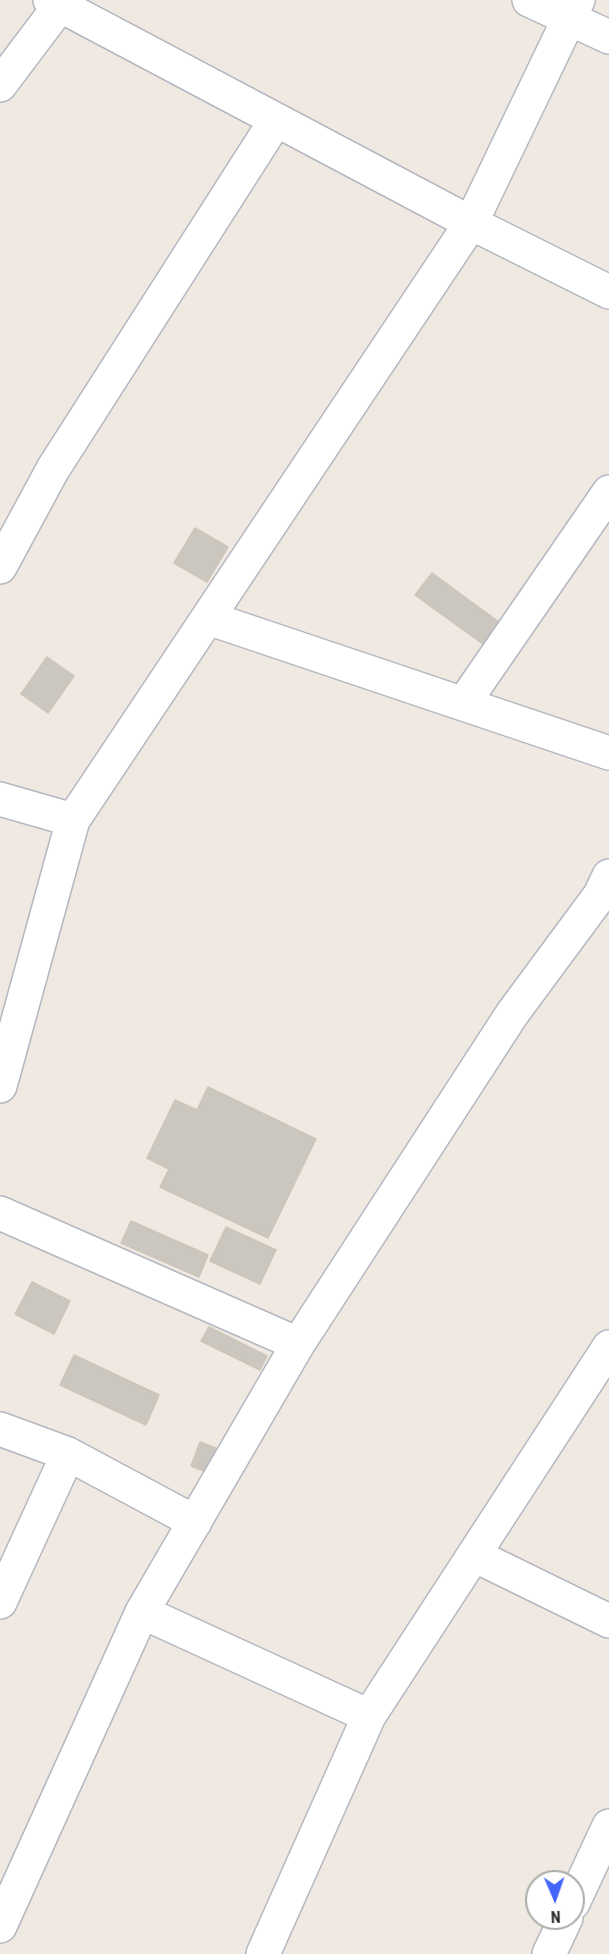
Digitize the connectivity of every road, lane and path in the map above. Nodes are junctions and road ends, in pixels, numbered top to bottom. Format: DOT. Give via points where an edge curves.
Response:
graph roads {
  1 [pos="529,0"];
  2 [pos="58,2"];
  3 [pos="574,9"];
  4 [pos="609,37"];
  5 [pos="0,85"];
  6 [pos="276,120"];
  7 [pos="471,223"];
  8 [pos="609,292"];
  9 [pos="609,492"];
  10 [pos="0,567"];
  11 [pos="208,618"];
  12 [pos="463,704"];
  13 [pos="609,753"];
  14 [pos="0,799"];
  15 [pos="73,820"];
  16 [pos="606,890"];
  17 [pos="0,1086"];
  18 [pos="0,1213"];
  19 [pos="298,1344"];
  20 [pos="609,1347"];
  21 [pos="0,1429"];
  22 [pos="68,1454"];
  23 [pos="195,1522"];
  24 [pos="474,1555"];
  25 [pos="0,1602"];
  26 [pos="142,1612"];
  27 [pos="609,1621"];
  28 [pos="369,1716"];
  29 [pos="609,1826"];
  30 [pos="585,1877"];
  31 [pos="8,1887"];
  32 [pos="0,1926"];
  33 [pos="560,1930"];
  34 [pos="263,1954"];
  35 [pos="549,1954"];
  1 -- 3 [label="street"];
  2 -- 5 [label="street"];
  2 -- 6 [label="street"];
  3 -- 4 [label="street"];
  3 -- 7 [label="street"];
  6 -- 7 [label="street"];
  6 -- 10 [label="street" via="53,469"];
  7 -- 8 [label="street"];
  7 -- 11 [label="street"];
  9 -- 12 [label="street"];
  11 -- 12 [label="street"];
  11 -- 15 [label="street"];
  12 -- 13 [label="street"];
  14 -- 15 [label="street"];
  15 -- 17 [label="street"];
  16 -- 19 [label="street" via="512,1014"];
  18 -- 19 [label="street"];
  19 -- 23 [label="street"];
  20 -- 24 [label="street"];
  21 -- 22 [label="street"];
  22 -- 23 [label="street"];
  22 -- 25 [label="street"];
  23 -- 26 [label="street"];
  24 -- 27 [label="street"];
  24 -- 28 [label="street"];
  26 -- 28 [label="street"];
  26 -- 31 [label="street"];
  28 -- 34 [label="street"];
  29 -- 30 [label="street"];
  31 -- 32 [label="street"];
  33 -- 35 [label="street"];
}
